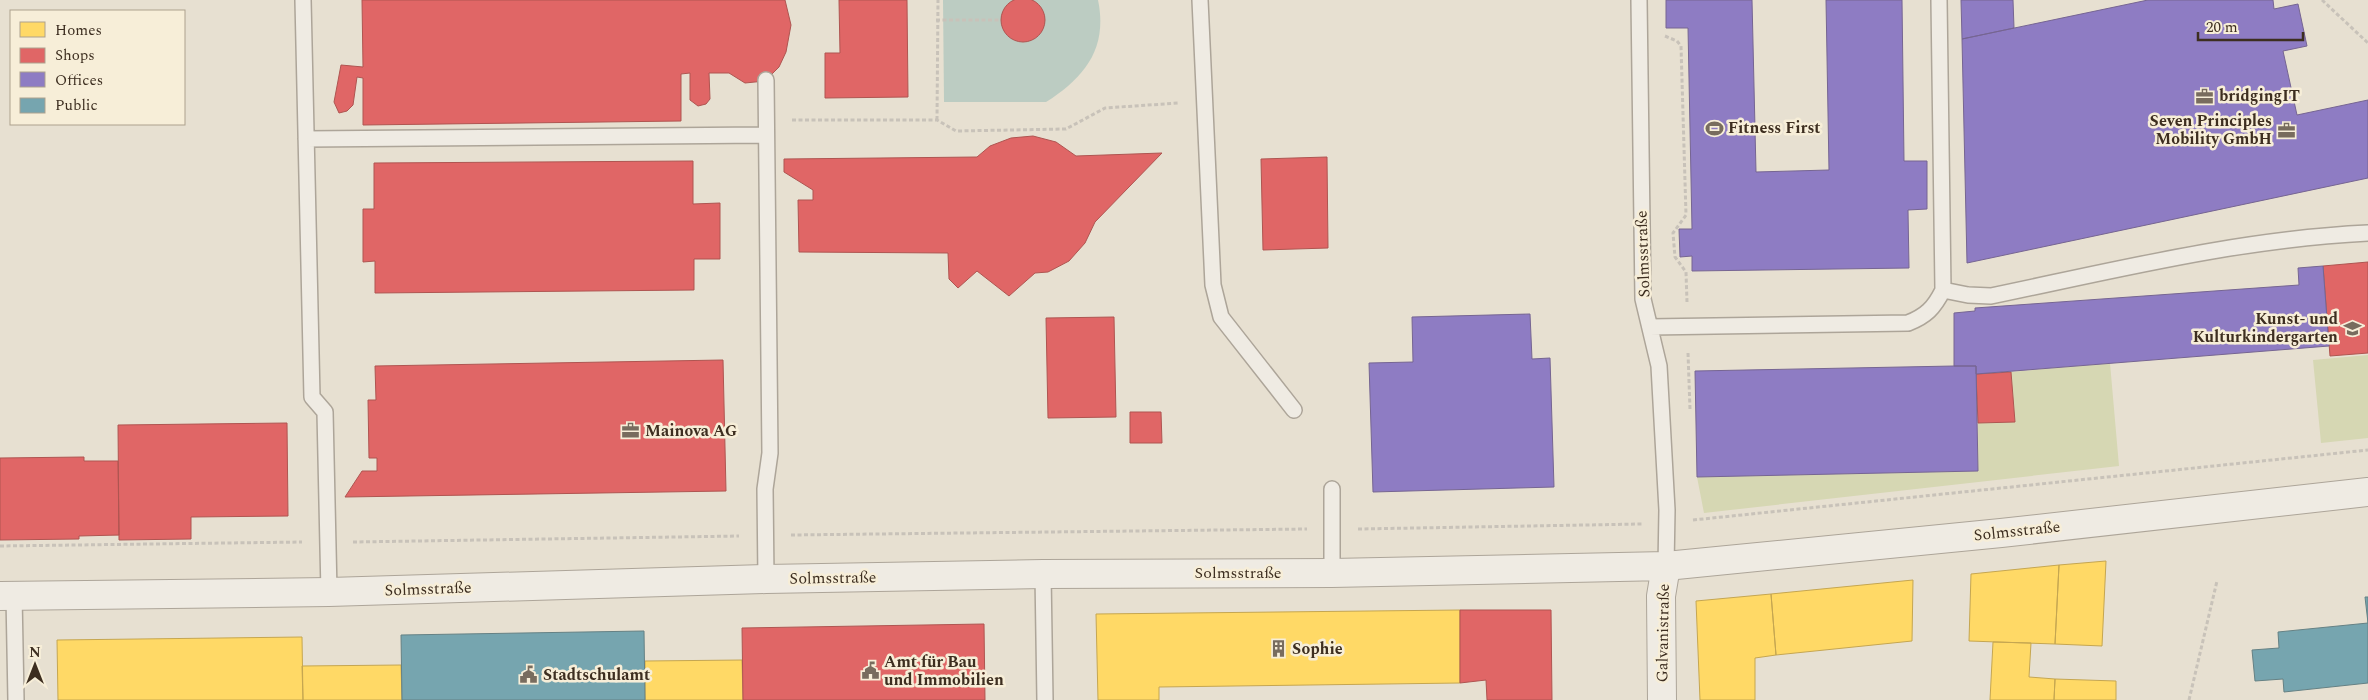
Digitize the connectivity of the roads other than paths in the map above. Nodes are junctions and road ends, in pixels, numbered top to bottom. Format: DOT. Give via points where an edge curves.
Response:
graph roads {
  1 [pos="303,0"];
  2 [pos="1200,0"];
  3 [pos="1639,0"];
  4 [pos="1939,0"];
  5 [pos="766,80"];
  6 [pos="766,128"];
  7 [pos="306,139"];
  8 [pos="2368,233"];
  9 [pos="1943,290"];
  10 [pos="1650,327"];
  11 [pos="1294,410"];
  12 [pos="1332,489"];
  13 [pos="2368,492"];
  14 [pos="1666,566"];
  15 [pos="1332,573"];
  16 [pos="1043,574"];
  17 [pos="766,579"];
  18 [pos="329,592"];
  19 [pos="7,596"];
  20 [pos="16,700"];
  21 [pos="1045,700"];
  22 [pos="1662,700"];
  1 -- 7 [label="lane"];
  2 -- 11 [label="lane" via="1215,302 1221,317"];
  3 -- 10 [label="lane, Solmsstraße" via="1643,299"];
  4 -- 9 [label="lane"];
  5 -- 6 [label="lane"];
  6 -- 7 [label="lane"];
  6 -- 17 [label="lane" via="770,453 765,489"];
  7 -- 18 [label="lane" via="312,397 325,412"];
  8 -- 9 [label="lane" via="2306,236 2198,253 1991,296"];
  9 -- 10 [label="lane" via="1935,306 1923,317 1908,322"];
  10 -- 14 [label="lane, Solmsstraße" via="1659,366 1667,523"];
  12 -- 15 [label="lane"];
  13 -- 14 [label="street, Solmsstraße"];
  14 -- 15 [label="street, Solmsstraße"];
  14 -- 22 [label="street, Galvanistraße" via="1661,596"];
  15 -- 16 [label="street, Solmsstraße"];
  16 -- 17 [label="street, Solmsstraße"];
  16 -- 21 [label="lane"];
  17 -- 18 [label="street, Solmsstraße"];
  18 -- 19 [label="street, Solmsstraße"];
  19 -- 20 [label="lane"];
}
